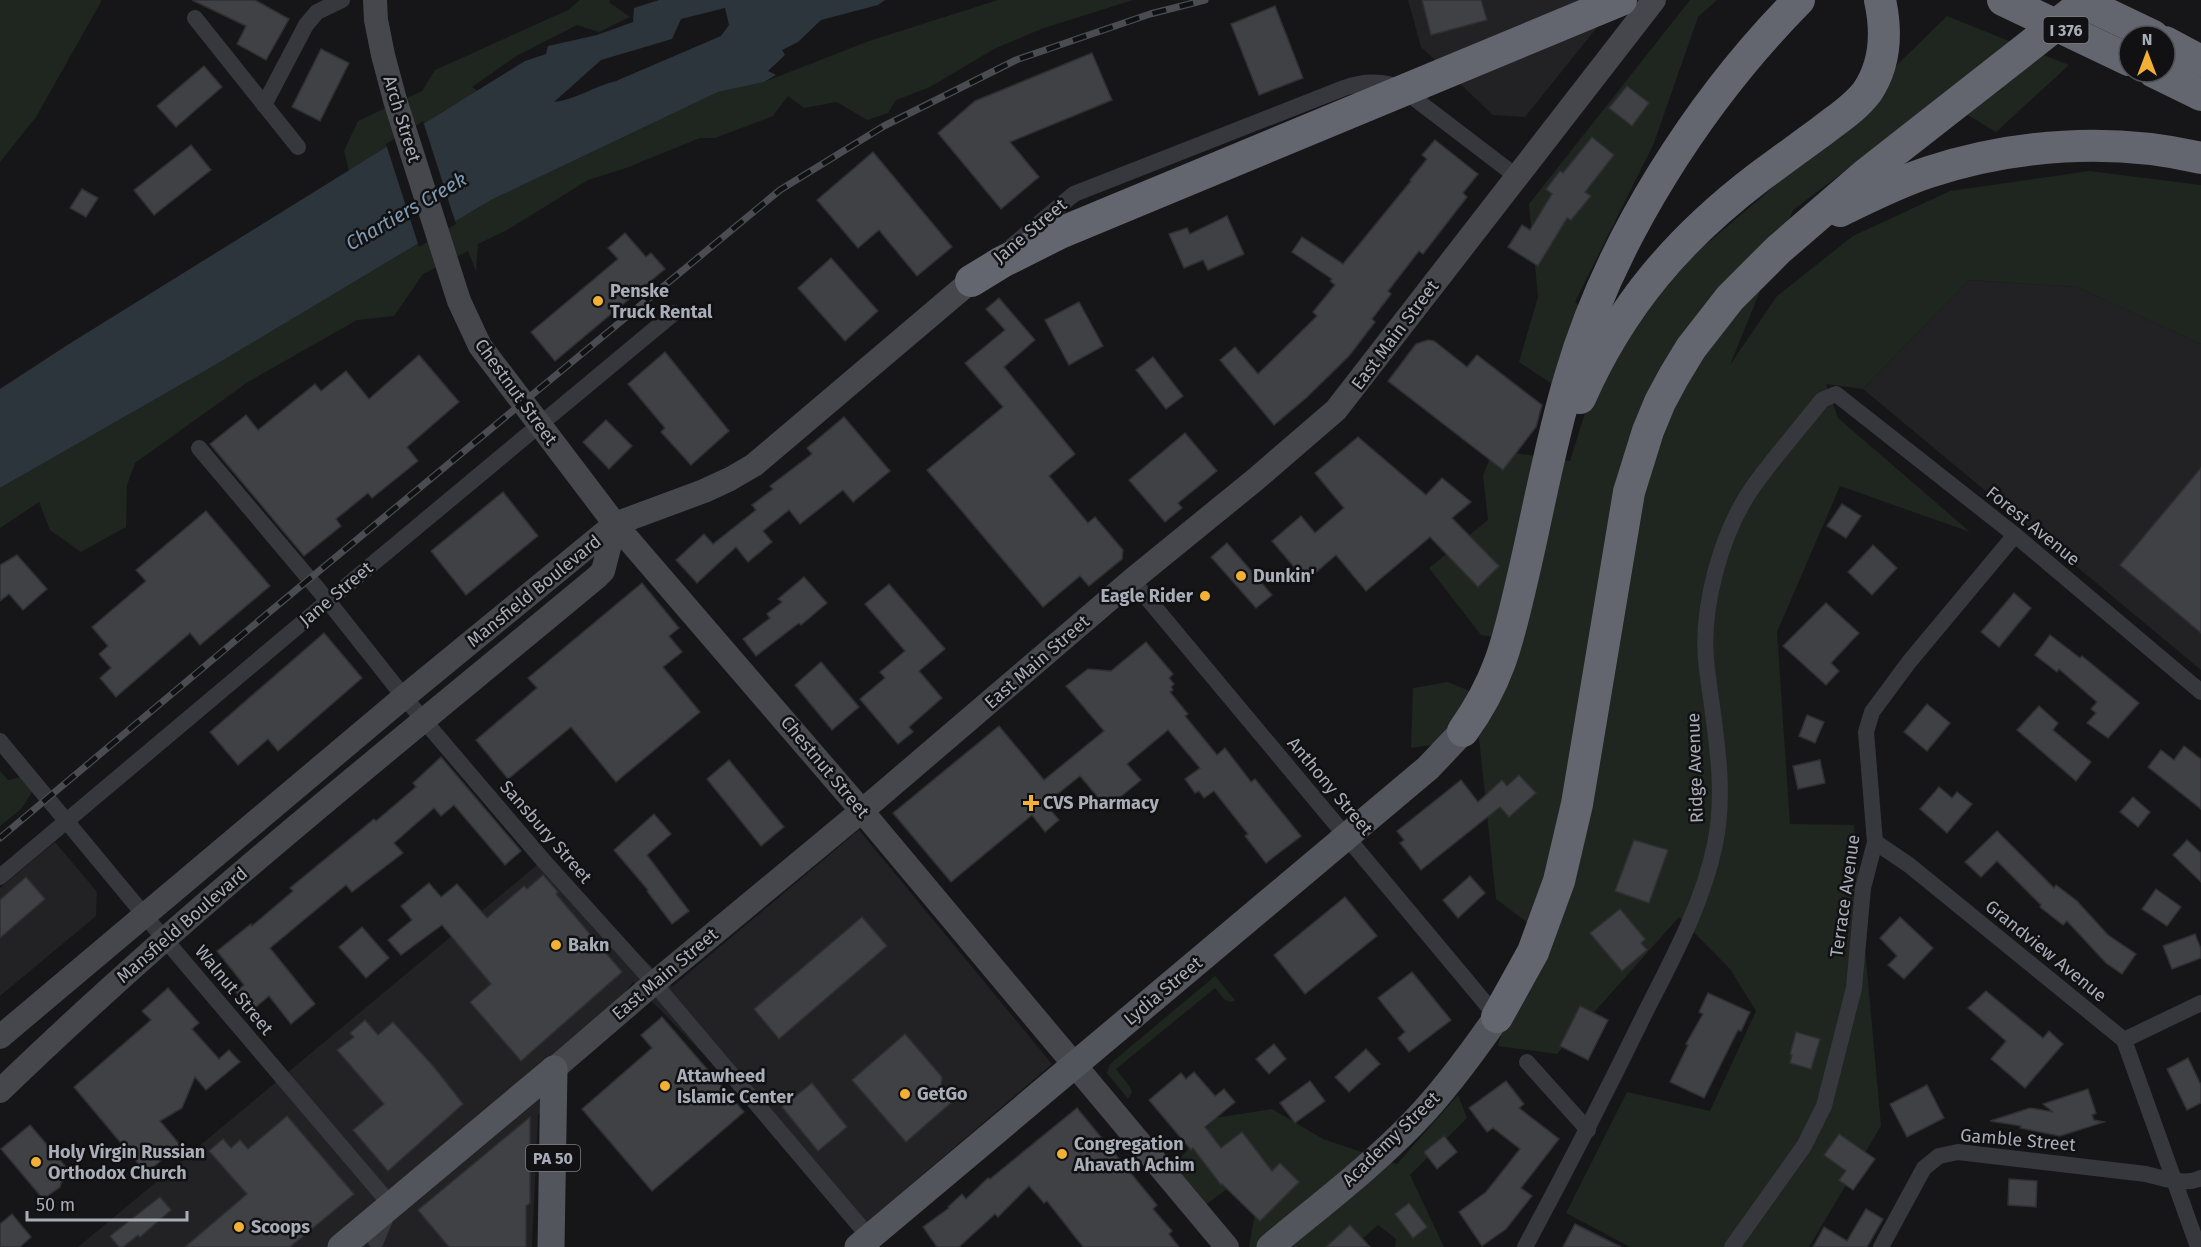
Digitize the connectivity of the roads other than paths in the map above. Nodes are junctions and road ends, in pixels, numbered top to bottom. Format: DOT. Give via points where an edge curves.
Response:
graph roads {
  1 [pos="342,0"];
  2 [pos="375,0"];
  3 [pos="1622,0"];
  4 [pos="1654,0"];
  5 [pos="1799,0"];
  6 [pos="1880,0"];
  7 [pos="2003,0"];
  8 [pos="2078,0"];
  9 [pos="2088,0"];
  10 [pos="195,18"];
  11 [pos="2129,24"];
  12 [pos="2177,44"];
  13 [pos="2177,47"];
  14 [pos="2201,53"];
  15 [pos="2117,54"];
  16 [pos="2201,60"];
  17 [pos="2177,83"];
  18 [pos="2201,94"];
  19 [pos="264,105"];
  20 [pos="298,147"];
  21 [pos="2201,158"];
  22 [pos="1516,176"];
  23 [pos="1807,227"];
  24 [pos="449,270"];
  25 [pos="971,281"];
  26 [pos="675,313"];
  27 [pos="1836,394"];
  28 [pos="540,427"];
  29 [pos="199,448"];
  30 [pos="1548,473"];
  31 [pos="615,524"];
  32 [pos="2015,535"];
  33 [pos="1132,580"];
  34 [pos="328,601"];
  35 [pos="2201,692"];
  36 [pos="404,697"];
  37 [pos="424,721"];
  38 [pos="1463,731"];
  39 [pos="0,741"];
  40 [pos="862,811"];
  41 [pos="67,820"];
  42 [pos="1347,837"];
  43 [pos="1875,842"];
  44 [pos="0,877"];
  45 [pos="145,916"];
  46 [pos="165,939"];
  47 [pos="654,983"];
  48 [pos="2201,1003"];
  49 [pos="1497,1017"];
  50 [pos="0,1037"];
  51 [pos="2124,1040"];
  52 [pos="1527,1062"];
  53 [pos="1075,1066"];
  54 [pos="554,1069"];
  55 [pos="0,1091"];
  56 [pos="1587,1130"];
  57 [pos="2201,1178"];
  58 [pos="2175,1180"];
  59 [pos="392,1205"];
  60 [pos="376,1241"];
  61 [pos="864,1242"];
  62 [pos="341,1247"];
  63 [pos="551,1247"];
  64 [pos="1227,1247"];
  65 [pos="1270,1247"];
  66 [pos="1526,1247"];
  67 [pos="1732,1247"];
  68 [pos="1881,1247"];
  69 [pos="2198,1247"];
  1 -- 19 [label="street" via="317,12 306,25"];
  2 -- 24 [label="main road, Arch Street" via="395,100"];
  3 -- 25 [label="highway" via="1060,233"];
  4 -- 22 [label="main road, East Main Street"];
  5 -- 30 [label="highway" via="1723,89 1640,214 1599,295 1583,337"];
  6 -- 30 [label="highway" via="1884,49 1881,64 1866,92 1844,114 1720,208 1650,280 1605,348"];
  7 -- 15 [label="highway, I 376"];
  8 -- 11 [label="highway, I 376"];
  9 -- 23 [label="highway" via="1866,174"];
  10 -- 19 [label="street"];
  12 -- 14 [label="highway"];
  13 -- 16 [label="highway, I 376"];
  17 -- 18 [label="highway"];
  19 -- 20 [label="street"];
  21 -- 23 [label="highway" via="2098,146 2010,152 1927,173"];
  22 -- 25 [label="street, Jane Street" via="1402,89 1366,82 1074,194"];
  22 -- 33 [label="main road, East Main Street" via="1336,410"];
  23 -- 49 [label="highway" via="1753,273 1710,322 1674,376 1648,431 1622,527 1577,804 1562,872 1533,952"];
  24 -- 28 [label="main road, Chestnut Street" via="480,346"];
  25 -- 31 [label="main road, Jane Street" via="754,465 704,491"];
  26 -- 28 [label="street, Jane Street"];
  27 -- 32 [label="street, Forest Avenue"];
  27 -- 56 [label="street, Ridge Avenue" via="1822,400 1754,485 1722,549 1705,628 1718,760 1716,844 1677,949"];
  28 -- 31 [label="main road, Chestnut Street"];
  28 -- 34 [label="street, Jane Street"];
  29 -- 34 [label="street, Sansbury Street"];
  30 -- 38 [label="highway" via="1500,667"];
  31 -- 36 [label="main road, Mansfield Boulevard"];
  31 -- 37 [label="main road, Mansfield Boulevard" via="603,571"];
  31 -- 40 [label="main road, Chestnut Street"];
  32 -- 35 [label="street, Forest Avenue"];
  32 -- 43 [label="street, Terrace Avenue" via="1872,712 1866,732"];
  33 -- 40 [label="main road, East Main Street"];
  33 -- 42 [label="street, Anthony Street"];
  34 -- 36 [label="street, Sansbury Street"];
  34 -- 41 [label="street, Jane Street"];
  36 -- 37 [label="street, Sansbury Street"];
  36 -- 45 [label="main road, Mansfield Boulevard"];
  37 -- 46 [label="main road, Mansfield Boulevard"];
  37 -- 47 [label="street, Sansbury Street"];
  38 -- 42 [label="main road, Lydia Street" via="1428,768"];
  39 -- 41 [label="street, Walnut Street"];
  40 -- 47 [label="main road, East Main Street"];
  40 -- 53 [label="main road, Chestnut Street"];
  41 -- 44 [label="street, Jane Street"];
  41 -- 45 [label="street, Walnut Street"];
  42 -- 49 [label="street, Anthony Street"];
  42 -- 53 [label="main road, Lydia Street"];
  43 -- 51 [label="street, Grandview Avenue" via="1909,865"];
  43 -- 67 [label="street, Terrace Avenue" via="1863,888 1854,988 1824,1106 1804,1146"];
  45 -- 46 [label="street, Walnut Street"];
  45 -- 50 [label="main road, Mansfield Boulevard"];
  46 -- 55 [label="main road, Mansfield Boulevard"];
  46 -- 59 [label="street, Walnut Street"];
  47 -- 54 [label="main road, East Main Street"];
  47 -- 61 [label="street, Sansbury Street"];
  48 -- 51 [label="street"];
  49 -- 65 [label="main road, Academy Street" via="1444,1089 1413,1122 1380,1155"];
  51 -- 58 [label="street"];
  52 -- 56 [label="street"];
  53 -- 61 [label="main road, Lydia Street"];
  53 -- 64 [label="main road, Chestnut Street"];
  54 -- 59 [label="main road, East Main Street"];
  54 -- 63 [label="main road, PA 50"];
  56 -- 66 [label="street, Ridge Avenue"];
  57 -- 58 [label="street, Gamble Street"];
  58 -- 68 [label="street, Gamble Street" via="1958,1152 1939,1156 1924,1168"];
  58 -- 69 [label="street"];
  59 -- 60 [label="street"];
  59 -- 62 [label="main road, East Main Street"];
}
